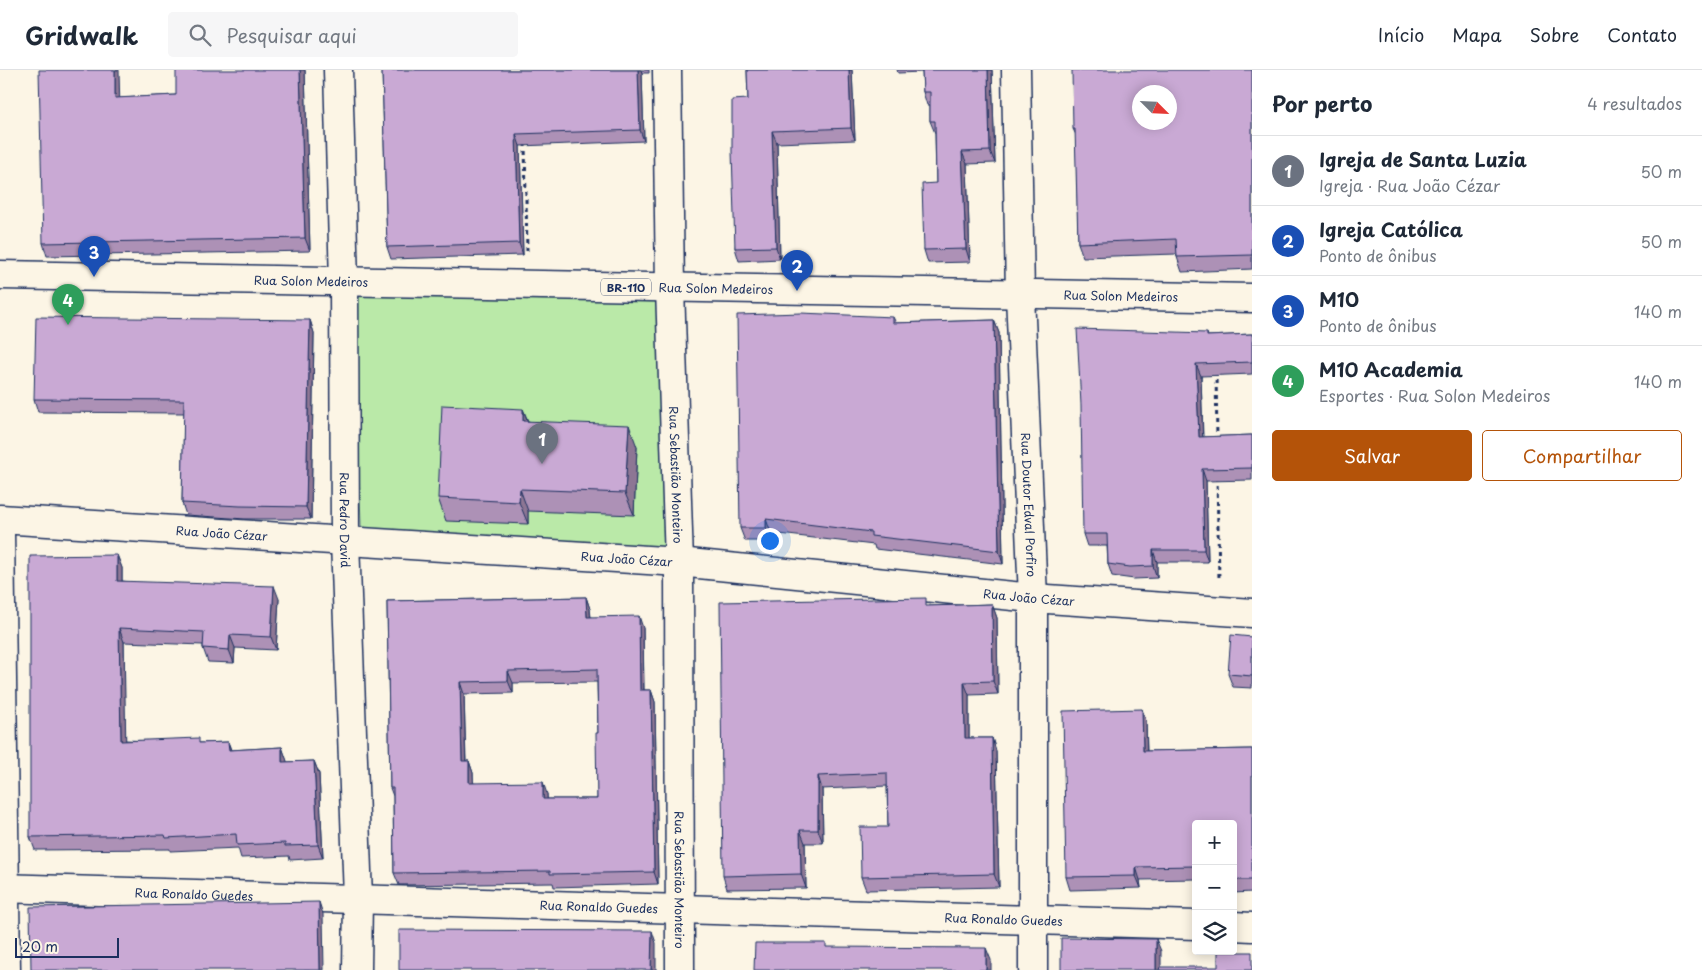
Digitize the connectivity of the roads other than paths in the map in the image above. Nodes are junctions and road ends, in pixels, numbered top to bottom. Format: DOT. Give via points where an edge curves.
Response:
graph roads {
  1 [pos="338,70"];
  2 [pos="667,70"];
  3 [pos="1016,70"];
  4 [pos="0,275"];
  5 [pos="344,282"];
  6 [pos="670,288"];
  7 [pos="1020,294"];
  8 [pos="1252,298"];
  9 [pos="0,519"];
  10 [pos="0,532"];
  11 [pos="344,541"];
  12 [pos="679,562"];
  13 [pos="1034,598"];
  14 [pos="1252,613"];
  15 [pos="3,888"];
  16 [pos="358,898"];
  17 [pos="680,909"];
  18 [pos="1032,920"];
  19 [pos="1192,925"];
  20 [pos="1237,926"];
  21 [pos="1252,927"];
  22 [pos="6,970"];
  23 [pos="357,970"];
  24 [pos="680,970"];
  25 [pos="1033,970"];
  1 -- 5 [label="street, Rua Pedro David"];
  2 -- 6 [label="street, Rua Sebastião Monteiro"];
  3 -- 7 [label="street, Rua Doutor Edval Porfiro"];
  4 -- 5 [label="street, Rua Solon Medeiros / BR-110"];
  5 -- 6 [label="street, Rua Solon Medeiros / BR-110"];
  5 -- 11 [label="street, Rua Pedro David"];
  6 -- 7 [label="street, Rua Solon Medeiros / BR-110"];
  6 -- 12 [label="street, Rua Sebastião Monteiro"];
  7 -- 8 [label="street, Rua Solon Medeiros / BR-110"];
  7 -- 13 [label="street, Rua Doutor Edval Porfiro"];
  9 -- 11 [label="street, Rua João Cézar"];
  10 -- 15 [label="street"];
  11 -- 12 [label="street, Rua João Cézar"];
  11 -- 16 [label="street, Rua Pedro David"];
  12 -- 13 [label="street, Rua João Cézar"];
  12 -- 17 [label="street, Rua Sebastião Monteiro"];
  13 -- 14 [label="street, Rua João Cézar"];
  13 -- 18 [label="street, Rua Doutor Edval Porfiro"];
  15 -- 16 [label="street, Rua Ronaldo Guedes"];
  15 -- 22 [label="street"];
  16 -- 17 [label="street, Rua Ronaldo Guedes"];
  16 -- 23 [label="street, Rua Pedro David"];
  17 -- 18 [label="street, Rua Ronaldo Guedes"];
  17 -- 24 [label="street, Rua Sebastião Monteiro"];
  18 -- 19 [label="street, Rua Ronaldo Guedes"];
  18 -- 25 [label="street, Rua Doutor Edval Porfiro"];
  20 -- 21 [label="street"];
}
